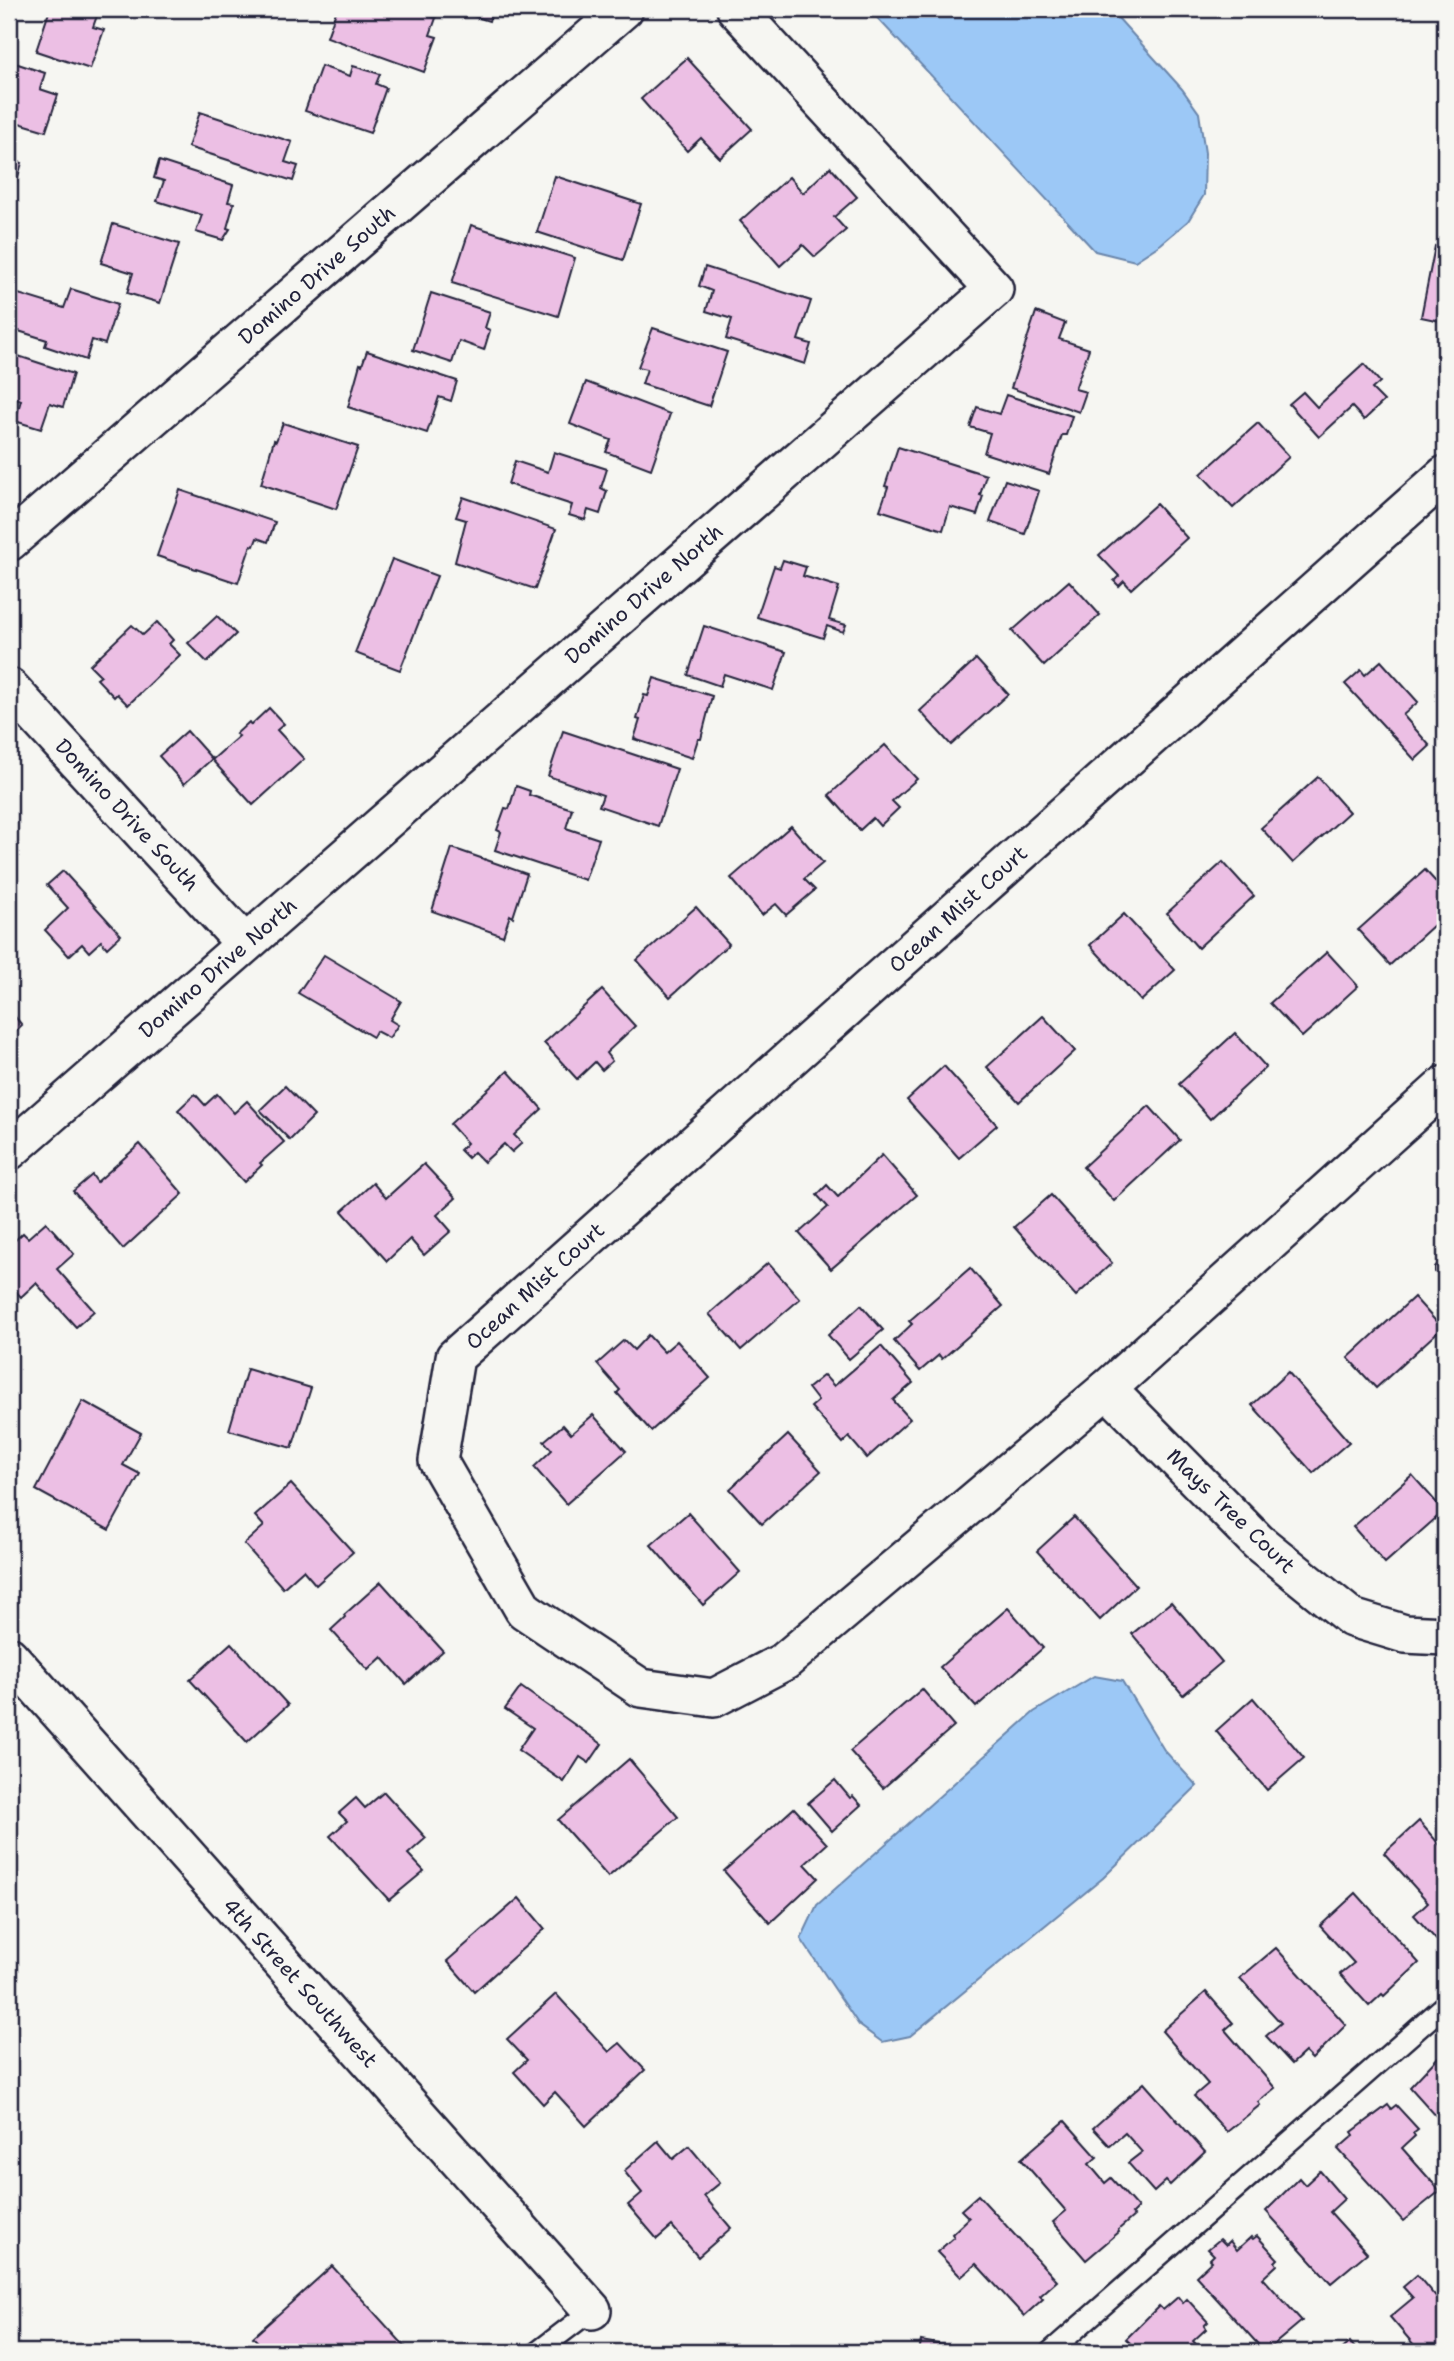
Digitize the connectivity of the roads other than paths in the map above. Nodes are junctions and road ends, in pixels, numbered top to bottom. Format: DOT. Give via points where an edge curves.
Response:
graph roads {
  1 [pos="624,9"];
  2 [pos="736,9"];
  3 [pos="1445,475"];
  4 [pos="9,542"];
  5 [pos="9,687"];
  6 [pos="245,944"];
  7 [pos="1445,1085"];
  8 [pos="9,1151"];
  9 [pos="1107,1389"];
  10 [pos="1445,1636"];
  11 [pos="9,1656"];
  12 [pos="1445,2005"];
  13 [pos="592,2309"];
  14 [pos="537,2352"];
  15 [pos="1051,2352"];
  1 -- 4 [label="street, Domino Drive South"];
  2 -- 6 [label="street, Domino Drive North" via="994,289"];
  3 -- 9 [label="street, Ocean Mist Court" via="454,1357 438,1461 524,1610 641,1688 714,1698 785,1661"];
  5 -- 6 [label="street, Domino Drive South"];
  6 -- 8 [label="street, Domino Drive North"];
  7 -- 9 [label="street, Ocean Mist Court"];
  9 -- 10 [label="street, Mays Tree Court" via="1258,1542 1352,1618 1405,1634"];
  11 -- 13 [label="street, 4th Street Southwest"];
  12 -- 15 [label="lane"];
  13 -- 14 [label="lane"];
}
